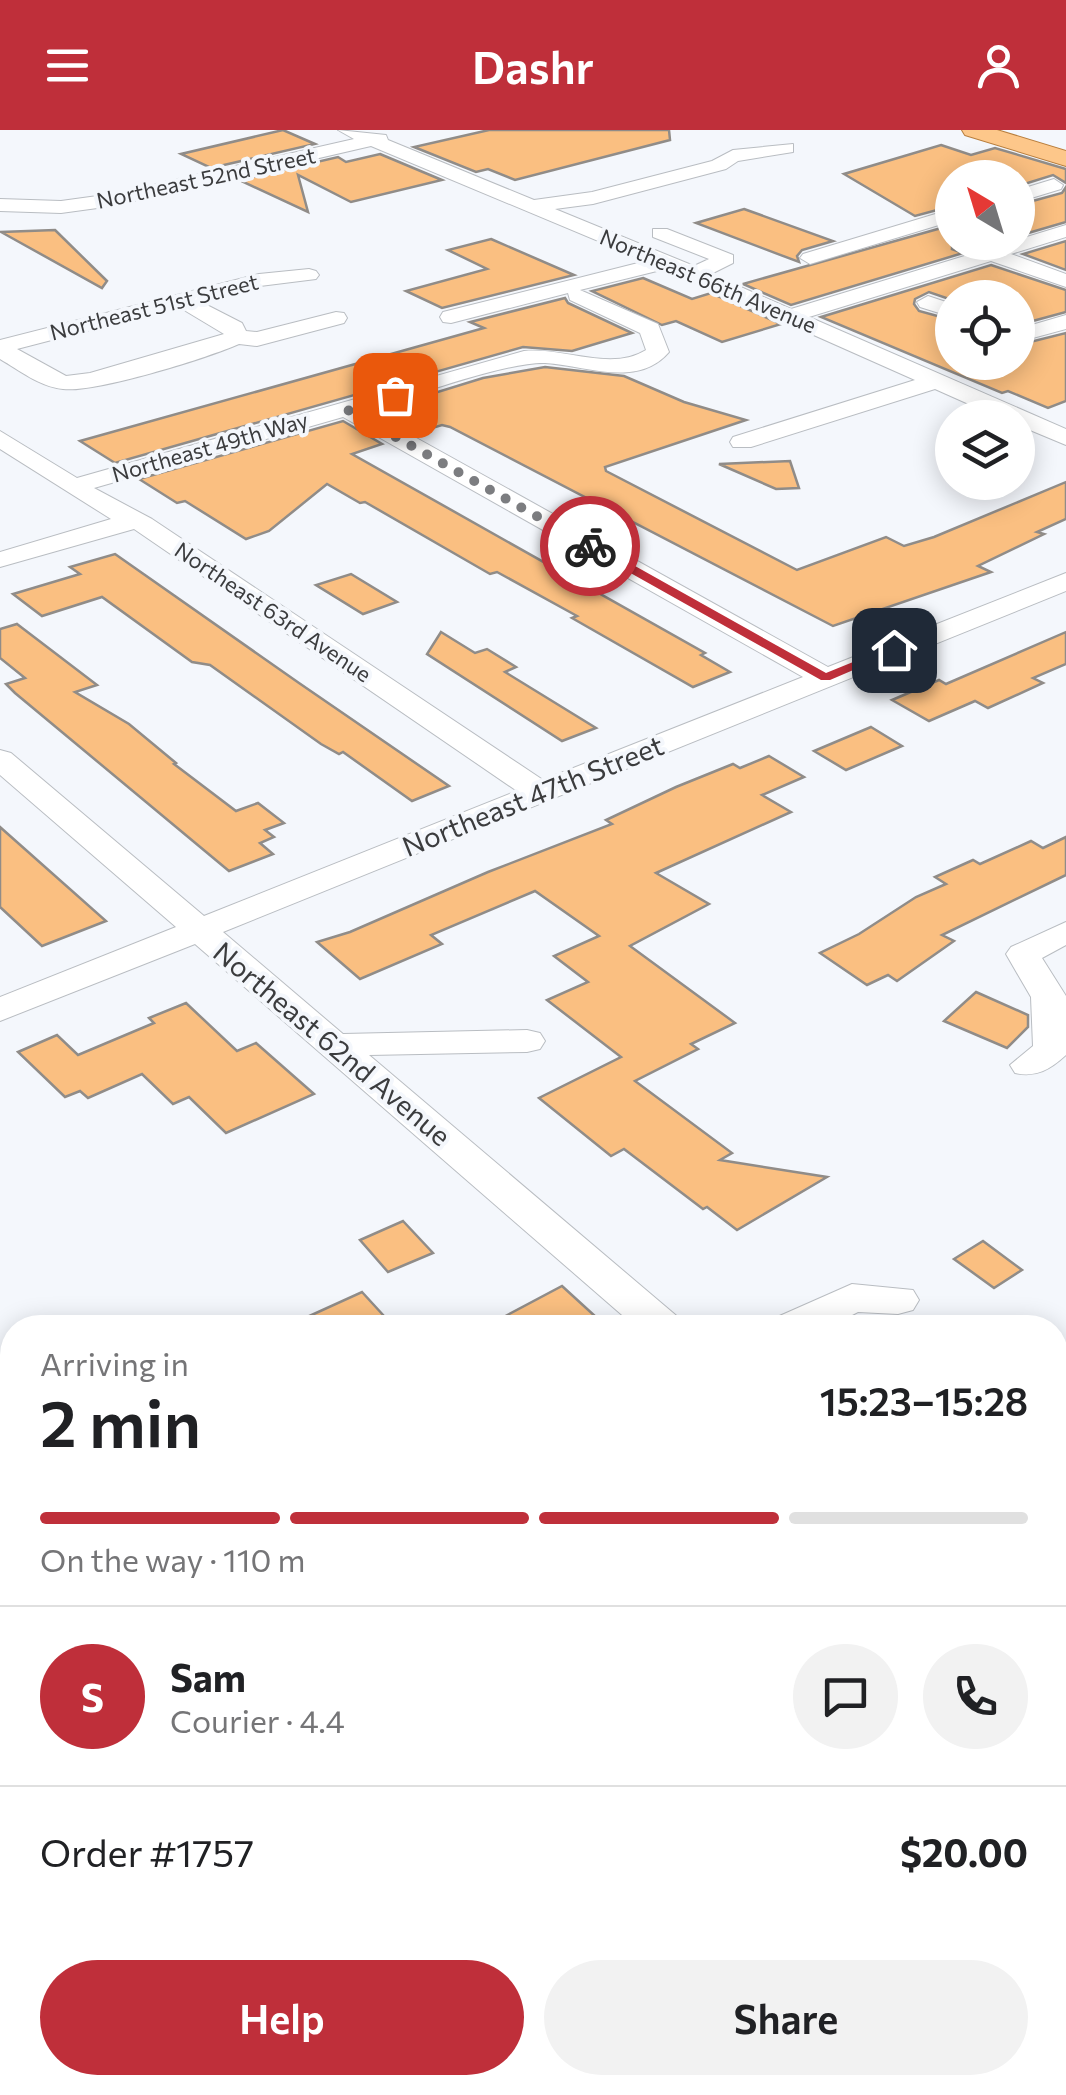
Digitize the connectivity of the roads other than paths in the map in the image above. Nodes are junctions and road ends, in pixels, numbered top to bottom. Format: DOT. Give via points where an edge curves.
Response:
graph roads {
  1 [pos="347,130"];
  2 [pos="409,130"];
  3 [pos="764,130"];
  4 [pos="973,130"];
  5 [pos="373,141"];
  6 [pos="715,145"];
  7 [pos="787,148"];
  8 [pos="1066,159"];
  9 [pos="1054,185"];
  10 [pos="1035,191"];
  11 [pos="0,205"];
  12 [pos="532,206"];
  13 [pos="935,220"];
  14 [pos="918,226"];
  15 [pos="589,230"];
  16 [pos="1066,231"];
  17 [pos="935,232"];
  18 [pos="1035,240"];
  19 [pos="810,258"];
  20 [pos="970,260"];
  21 [pos="1010,260"];
  22 [pos="666,262"];
  23 [pos="694,274"];
  24 [pos="309,275"];
  25 [pos="1066,281"];
  26 [pos="577,296"];
  27 [pos="182,300"];
  28 [pos="928,302"];
  29 [pos="935,305"];
  30 [pos="790,316"];
  31 [pos="452,317"];
  32 [pos="336,318"];
  33 [pos="1066,322"];
  34 [pos="1035,330"];
  35 [pos="236,337"];
  36 [pos="0,348"];
  37 [pos="935,379"];
  38 [pos="938,380"];
  39 [pos="346,409"];
  40 [pos="1066,414"];
  41 [pos="1036,425"];
  42 [pos="1066,438"];
  43 [pos="742,442"];
  44 [pos="4,444"];
  45 [pos="74,486"];
  46 [pos="136,520"];
  47 [pos="2,560"];
  48 [pos="1066,582"];
  49 [pos="826,678"];
  50 [pos="0,759"];
  51 [pos="542,793"];
  52 [pos="199,930"];
  53 [pos="1066,932"];
  54 [pos="0,1010"];
  55 [pos="527,1041"];
  56 [pos="333,1045"];
  57 [pos="1028,1064"];
  58 [pos="898,1300"];
  59 [pos="649,1315"];
  60 [pos="817,1315"];
  1 -- 5 [label="street, Northeast 66th Avenue"];
  2 -- 5 [label="street, Northeast 52nd Street"];
  3 -- 6 [label="street"];
  4 -- 8 [label="main road"];
  5 -- 11 [label="street, Northeast 52nd Street" via="112,200"];
  5 -- 12 [label="street, Northeast 66th Avenue"];
  7 -- 12 [label="street" via="733,156 719,166 593,198"];
  9 -- 10 [label="street"];
  12 -- 15 [label="street, Northeast 66th Avenue"];
  13 -- 14 [label="street"];
  14 -- 17 [label="street"];
  14 -- 19 [label="street"];
  15 -- 22 [label="street, Northeast 66th Avenue"];
  15 -- 23 [label="street" via="638,225 726,260"];
  16 -- 18 [label="street"];
  20 -- 30 [label="street"];
  21 -- 25 [label="street"];
  22 -- 23 [label="street, Northeast 66th Avenue"];
  22 -- 31 [label="street"];
  23 -- 30 [label="street, Northeast 66th Avenue"];
  24 -- 27 [label="street, Northeast 51st Street"];
  26 -- 39 [label="street, Northeast 49th Way" via="650,330 658,348 650,358 620,367 537,355"];
  27 -- 35 [label="street" via="234,328"];
  27 -- 36 [label="street, Northeast 51st Street"];
  28 -- 29 [label="street"];
  30 -- 37 [label="street, Northeast 66th Avenue"];
  32 -- 35 [label="street" via="257,339"];
  33 -- 34 [label="street"];
  35 -- 36 [label="street" via="78,382 48,378"];
  38 -- 41 [label="street, Northeast 66th Avenue"];
  38 -- 43 [label="street"];
  39 -- 45 [label="street, Northeast 49th Way"];
  39 -- 49 [label="street"];
  40 -- 41 [label="street"];
  41 -- 42 [label="street, Northeast 66th Avenue"];
  44 -- 45 [label="street, Northeast 63rd Avenue"];
  45 -- 46 [label="street, Northeast 63rd Avenue"];
  46 -- 47 [label="street"];
  46 -- 51 [label="street, Northeast 63rd Avenue"];
  48 -- 49 [label="street, Northeast 47th Street"];
  49 -- 51 [label="street, Northeast 47th Street"];
  50 -- 52 [label="street, Northeast 62nd Avenue"];
  51 -- 52 [label="street, Northeast 47th Street"];
  52 -- 54 [label="street, Northeast 47th Street"];
  52 -- 56 [label="street, Northeast 62nd Avenue"];
  53 -- 57 [label="street" via="1023,954 1049,997 1051,1050"];
  55 -- 56 [label="street"];
  56 -- 59 [label="street, Northeast 62nd Avenue"];
  58 -- 60 [label="street" via="852,1298"];
}
